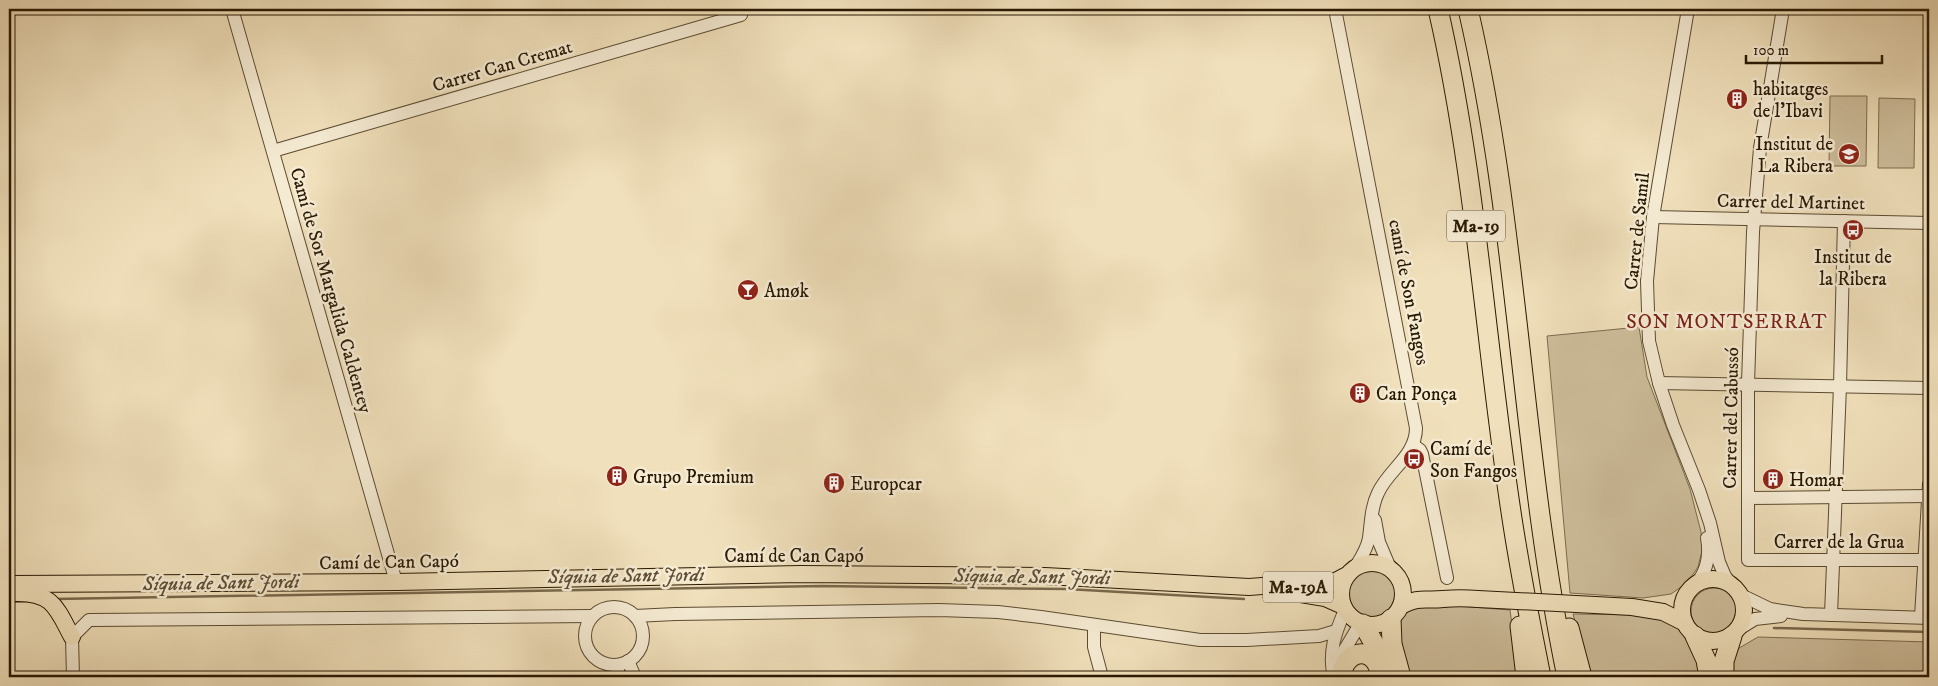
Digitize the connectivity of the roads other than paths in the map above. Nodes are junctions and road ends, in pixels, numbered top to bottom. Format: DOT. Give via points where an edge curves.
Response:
graph roads {
  1 [pos="232,9"];
  2 [pos="1336,9"];
  3 [pos="1438,9"];
  4 [pos="1468,9"];
  5 [pos="1688,9"];
  6 [pos="1783,9"];
  7 [pos="741,15"];
  8 [pos="273,152"];
  9 [pos="1653,217"];
  10 [pos="1754,220"];
  11 [pos="1844,221"];
  12 [pos="1929,223"];
  13 [pos="1659,384"];
  14 [pos="1748,384"];
  15 [pos="1840,386"];
  16 [pos="1929,388"];
  17 [pos="1413,445"];
  18 [pos="1929,484"];
  19 [pos="1929,496"];
  20 [pos="1748,498"];
  21 [pos="1836,498"];
  22 [pos="1373,508"];
  23 [pos="1705,511"];
  24 [pos="1513,525"];
  25 [pos="1540,525"];
  26 [pos="1748,560"];
  27 [pos="1833,560"];
  28 [pos="1927,560"];
  29 [pos="1351,571"];
  30 [pos="1395,574"];
  31 [pos="1447,578"];
  32 [pos="396,582"];
  33 [pos="1249,587"];
  34 [pos="1691,589"];
  35 [pos="13,590"];
  36 [pos="1736,590"];
  37 [pos="1452,597"];
  38 [pos="1632,607"];
  39 [pos="1344,608"];
  40 [pos="1396,613"];
  41 [pos="1803,614"];
  42 [pos="1831,615"];
  43 [pos="592,616"];
  44 [pos="635,616"];
  45 [pos="1925,618"];
  46 [pos="1362,624"];
  47 [pos="1094,625"];
  48 [pos="1690,629"];
  49 [pos="1336,631"];
  50 [pos="1736,632"];
  51 [pos="72,637"];
  52 [pos="621,668"];
  53 [pos="72,677"];
  54 [pos="635,677"];
  55 [pos="1102,677"];
  56 [pos="1334,677"];
  57 [pos="1341,677"];
  58 [pos="1382,677"];
  59 [pos="1388,677"];
  60 [pos="1401,677"];
  61 [pos="1526,677"];
  62 [pos="1542,677"];
  63 [pos="1568,677"];
  64 [pos="1582,677"];
  65 [pos="1709,677"];
  66 [pos="1724,677"];
  1 -- 8 [label="street, Camí de Sor Margalida Caldentey"];
  2 -- 17 [label="street, camí de Son Fangos" via="1415,418"];
  3 -- 24 [label="highway, Ma-19" via="1469,177"];
  4 -- 25 [label="highway, Ma-19" via="1501,197"];
  5 -- 9 [label="street, Carrer de Samil"];
  6 -- 10 [label="street, Carrer del Cabussó" via="1760,148"];
  7 -- 8 [label="street, Carrer Can Cremat"];
  8 -- 32 [label="street, Camí de Sor Margalida Caldentey"];
  9 -- 10 [label="street, Carrer del Martinet"];
  9 -- 13 [label="street, Carrer de Samil" via="1647,281 1650,341"];
  10 -- 11 [label="street, Carrer del Martinet"];
  10 -- 14 [label="street, Carrer del Cabussó"];
  11 -- 12 [label="street, Carrer del Martinet"];
  11 -- 15 [label="street"];
  13 -- 14 [label="street"];
  13 -- 23 [label="street, Carrer de Samil"];
  14 -- 15 [label="street"];
  14 -- 20 [label="street, Carrer del Cabussó"];
  15 -- 16 [label="street"];
  15 -- 21 [label="street"];
  17 -- 22 [label="street" via="1380,488"];
  17 -- 31 [label="street" via="1422,454"];
  18 -- 19 [label="street"];
  19 -- 21 [label="street"];
  19 -- 28 [label="street"];
  20 -- 21 [label="street"];
  20 -- 26 [label="street, Carrer del Cabussó"];
  21 -- 27 [label="street"];
  22 -- 29 [label="street" via="1369,540"];
  22 -- 30 [label="street" via="1379,542"];
  23 -- 34 [label="street, Carrer de Samil" via="1707,563 1703,575"];
  23 -- 36 [label="street, Carrer de Samil" via="1719,562"];
  24 -- 61 [label="highway" via="1510,549"];
  24 -- 62 [label="highway, Ma-19"];
  25 -- 63 [label="highway, Ma-19"];
  25 -- 64 [label="highway" via="1552,547"];
  26 -- 27 [label="street, Carrer de la Grua"];
  27 -- 28 [label="street, Carrer de la Grua"];
  27 -- 42 [label="street"];
  28 -- 45 [label="street"];
  29 -- 30 [label="main road" via="1365,563 1376,563"];
  29 -- 33 [label="main road, Camí de Can Capó / Ma-19A" via="1330,584 1315,587"];
  29 -- 39 [label="main road" via="1340,591"];
  30 -- 37 [label="main road" via="1421,591"];
  30 -- 40 [label="main road" via="1403,596"];
  32 -- 33 [label="main road, Camí de Can Capó / Ma-19A" via="801,574 1045,576"];
  32 -- 35 [label="main road, Camí de Can Capó / Ma-19A"];
  33 -- 39 [label="main road, Camí de Can Capó / Ma-19A" via="1320,596"];
  34 -- 36 [label="main road" via="1710,579 1720,580"];
  34 -- 38 [label="main road" via="1663,605"];
  34 -- 48 [label="main road" via="1682,607"];
  35 -- 51 [label="main road" via="41,596 54,604"];
  36 -- 41 [label="street" via="1770,610"];
  36 -- 50 [label="main road" via="1745,610"];
  37 -- 38 [label="main road, bridge"];
  37 -- 40 [label="main road" via="1419,598"];
  38 -- 48 [label="main road" via="1663,612"];
  39 -- 46 [label="main road" via="1351,618"];
  39 -- 49 [label="street"];
  40 -- 46 [label="main road" via="1376,625"];
  40 -- 60 [label="highway" via="1392,644"];
  41 -- 42 [label="street"];
  41 -- 50 [label="street" via="1762,617"];
  42 -- 45 [label="street"];
  43 -- 44 [label="street" via="600,610 618,607"];
  43 -- 51 [label="street" via="89,620"];
  43 -- 52 [label="street" via="585,634 590,653 597,660"];
  44 -- 47 [label="street" via="939,610 998,612"];
  44 -- 52 [label="street" via="642,641 635,656"];
  46 -- 57 [label="street" via="1342,654 1339,665"];
  46 -- 59 [label="highway" via="1380,654"];
  47 -- 49 [label="street" via="1200,640 1310,636"];
  47 -- 55 [label="street" via="1094,647"];
  48 -- 50 [label="main road" via="1704,640 1713,642 1724,640"];
  48 -- 65 [label="highway" via="1706,660"];
  49 -- 56 [label="street" via="1331,656"];
  50 -- 66 [label="highway" via="1724,661"];
  51 -- 53 [label="street"];
  52 -- 54 [label="street"];
  57 -- 58 [label="highway" via="1346,661 1359,654 1373,659"];
}
